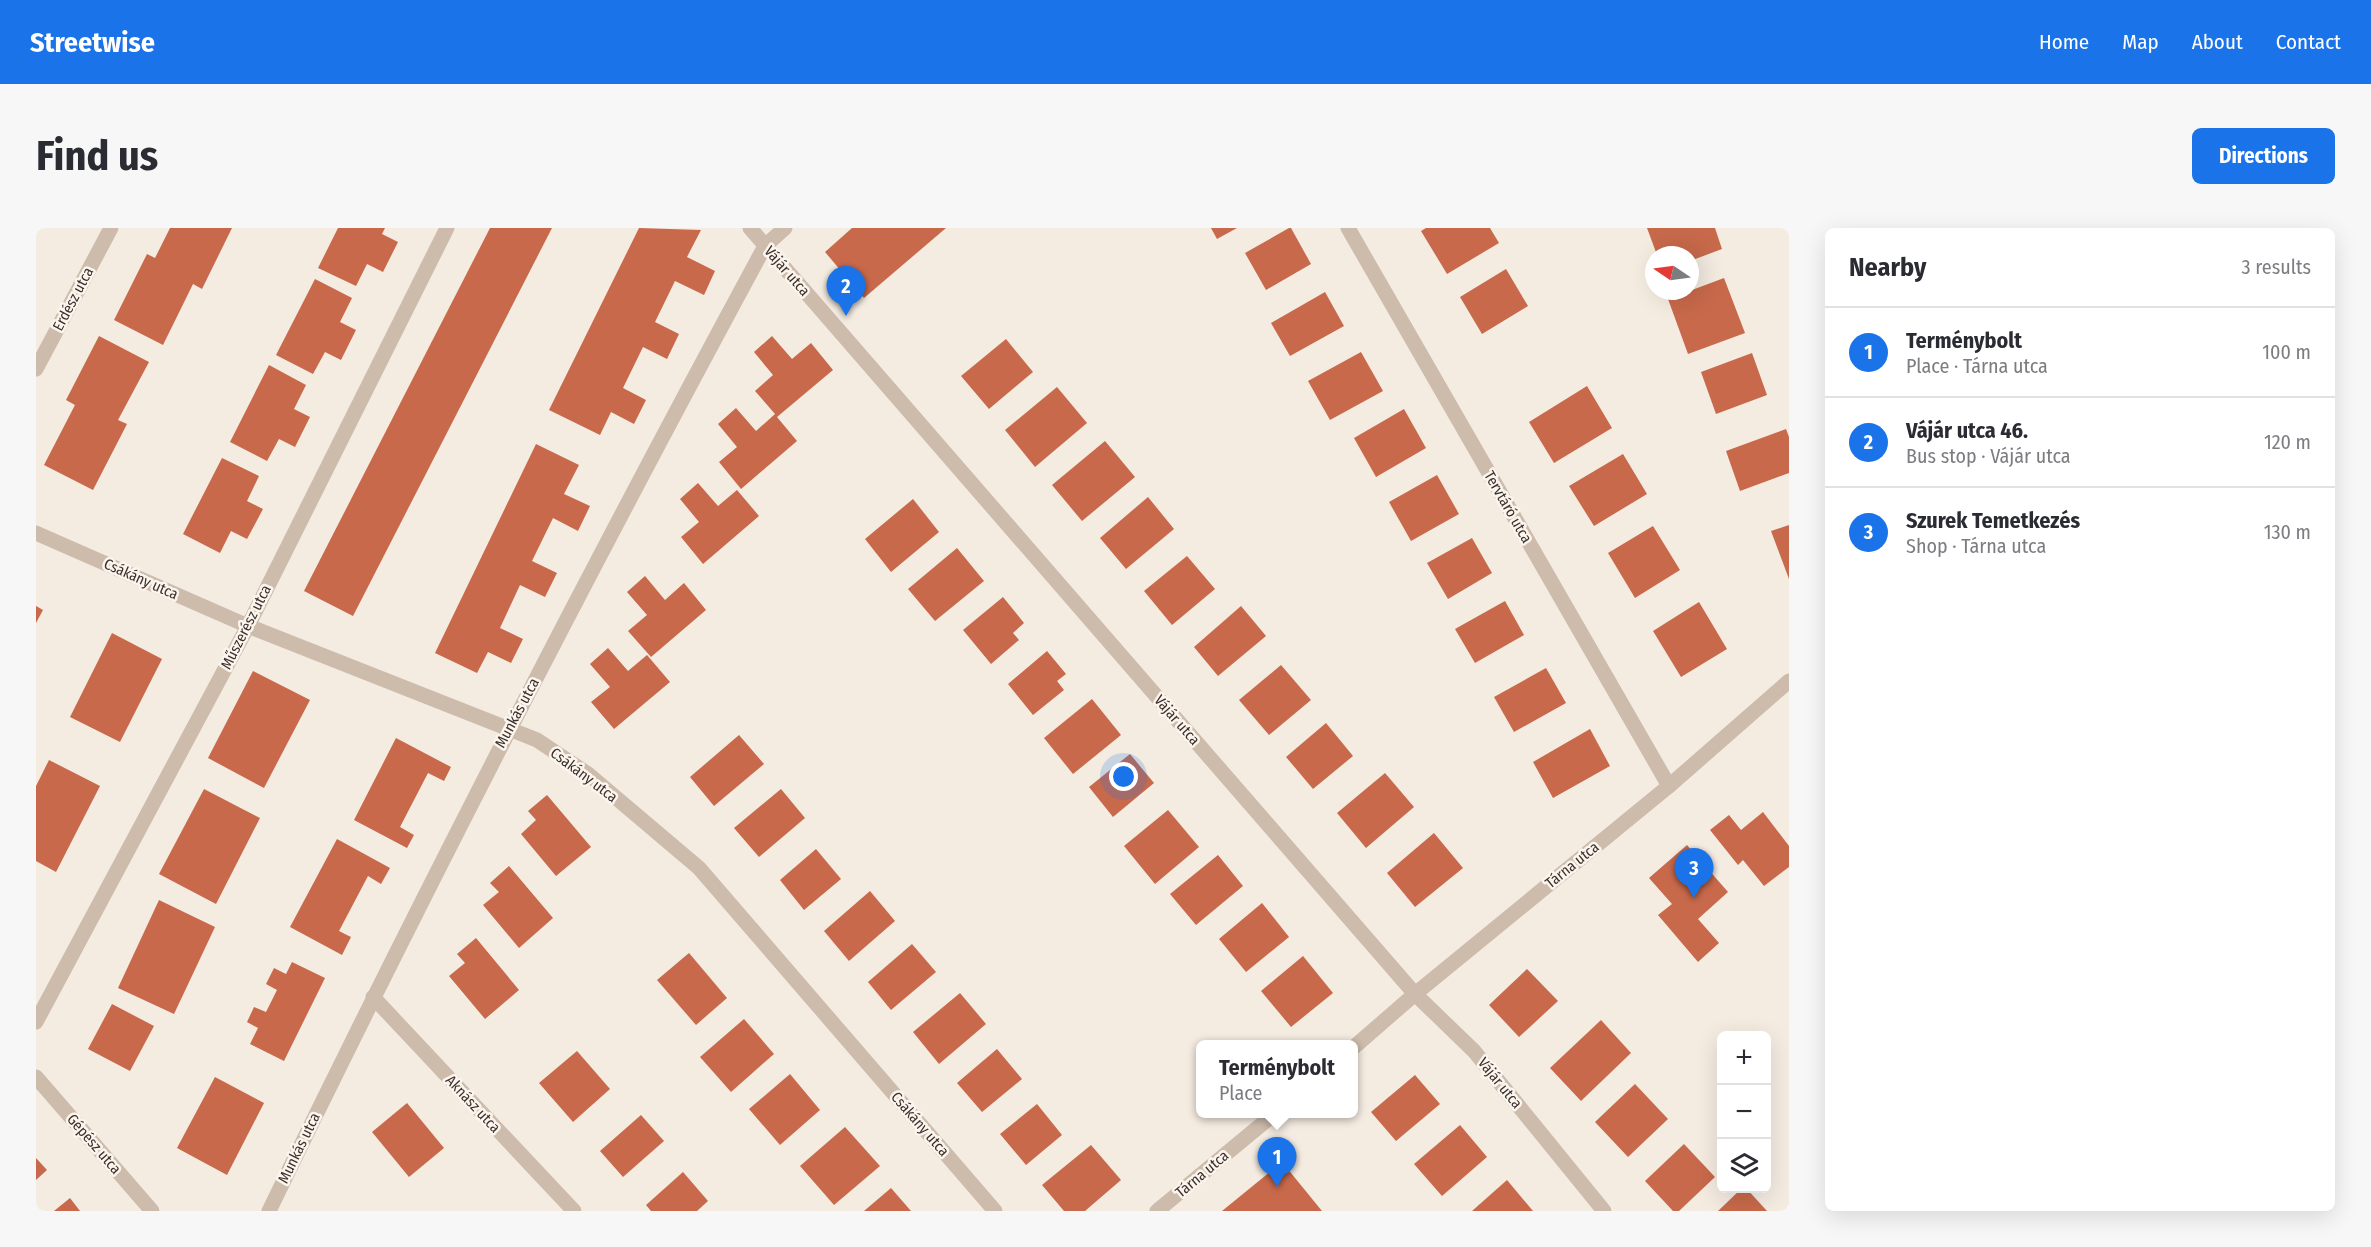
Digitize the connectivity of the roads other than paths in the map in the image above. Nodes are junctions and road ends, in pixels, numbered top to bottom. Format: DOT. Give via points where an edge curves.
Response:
graph roads {
  1 [pos="111,228"];
  2 [pos="447,228"];
  3 [pos="750,228"];
  4 [pos="785,228"];
  5 [pos="1348,228"];
  6 [pos="765,246"];
  7 [pos="36,369"];
  8 [pos="36,533"];
  9 [pos="248,626"];
  10 [pos="1789,681"];
  11 [pos="509,728"];
  12 [pos="1669,786"];
  13 [pos="1415,994"];
  14 [pos="373,997"];
  15 [pos="36,1022"];
  16 [pos="1358,1043"];
  17 [pos="36,1077"];
  18 [pos="1268,1118"];
  19 [pos="152,1211"];
  20 [pos="268,1211"];
  21 [pos="574,1211"];
  22 [pos="995,1211"];
  23 [pos="1157,1211"];
  24 [pos="1604,1211"];
  1 -- 7 [label="street, Erdész utca"];
  2 -- 9 [label="street, Műszerész utca"];
  3 -- 6 [label="street, Vájár utca"];
  4 -- 6 [label="street, Munkás utca"];
  5 -- 12 [label="street, Tervtáró utca"];
  6 -- 11 [label="street, Munkás utca"];
  6 -- 13 [label="street, Vájár utca"];
  8 -- 9 [label="street, Csákány utca"];
  9 -- 11 [label="street, Csákány utca"];
  9 -- 15 [label="street, Műszerész utca"];
  10 -- 12 [label="street, Tárna utca"];
  11 -- 14 [label="street, Munkás utca"];
  11 -- 22 [label="street, Csákány utca" via="537,740 588,774 699,868"];
  12 -- 13 [label="street, Tárna utca"];
  13 -- 16 [label="street, Tárna utca"];
  13 -- 24 [label="street, Vájár utca" via="1474,1051"];
  14 -- 20 [label="street, Munkás utca"];
  14 -- 21 [label="street, Aknász utca"];
  17 -- 19 [label="street, Gépész utca"];
  18 -- 23 [label="street, Tárna utca"];
}
